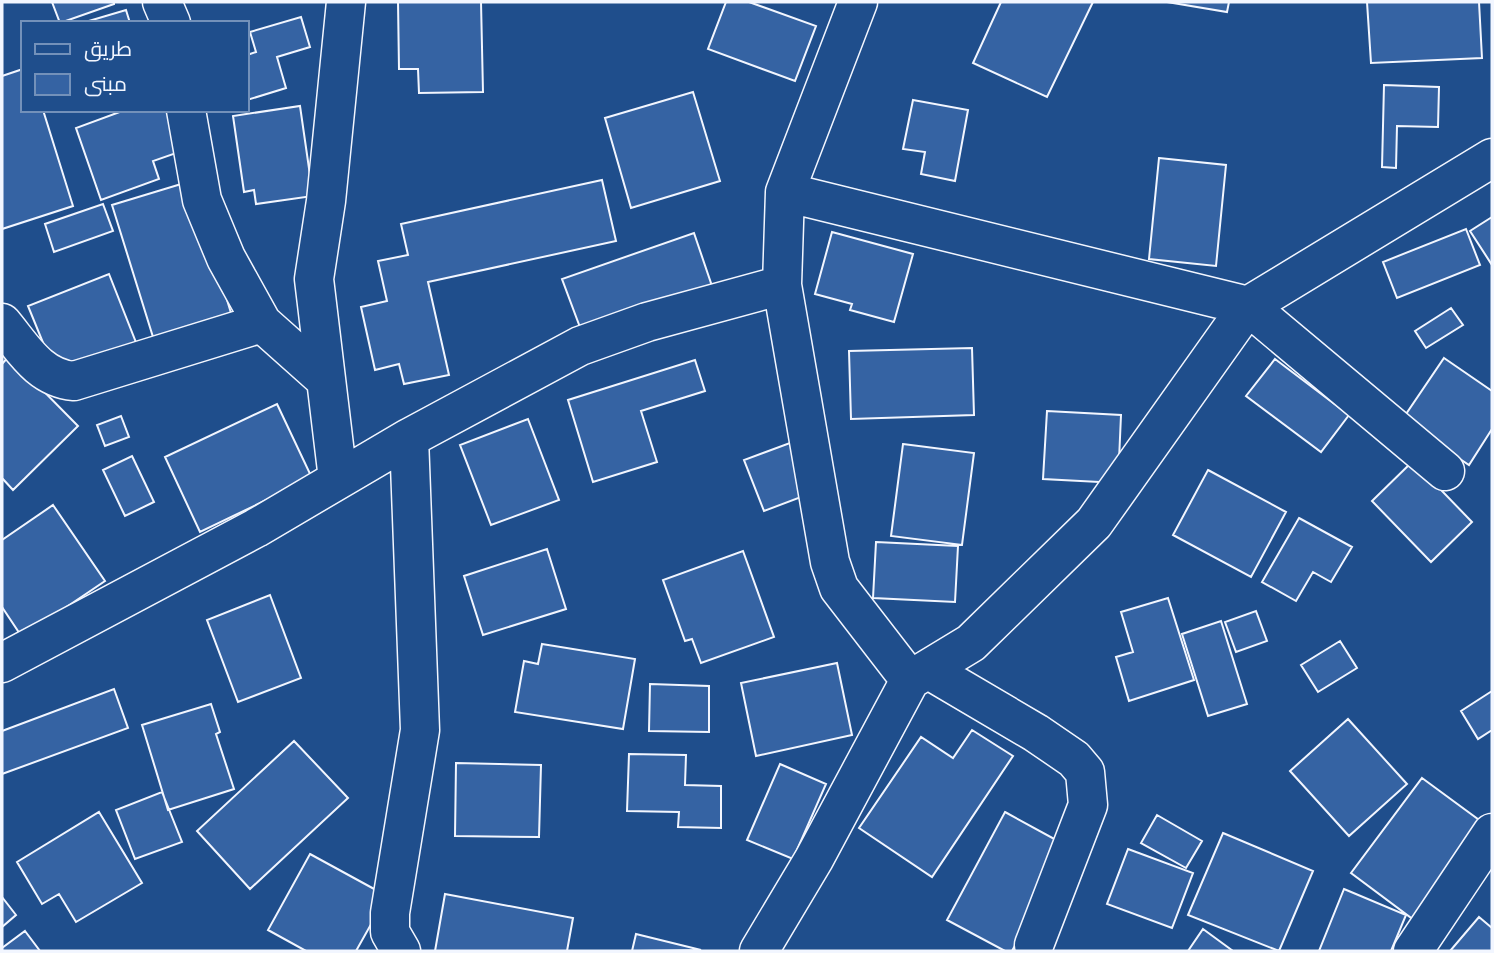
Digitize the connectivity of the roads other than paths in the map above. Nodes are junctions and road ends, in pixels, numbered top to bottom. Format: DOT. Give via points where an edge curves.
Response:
graph roads {
  1 [pos="162,2"];
  2 [pos="346,2"];
  3 [pos="858,2"];
  4 [pos="171,21"];
  5 [pos="186,112"];
  6 [pos="1492,158"];
  7 [pos="785,192"];
  8 [pos="782,285"];
  9 [pos="1248,306"];
  10 [pos="2,323"];
  11 [pos="262,323"];
  12 [pos="326,380"];
  13 [pos="409,438"];
  14 [pos="1445,471"];
  15 [pos="338,480"];
  16 [pos="2,663"];
  17 [pos="919,675"];
  18 [pos="1492,833"];
  19 [pos="1034,945"];
  20 [pos="401,951"];
  21 [pos="759,951"];
  22 [pos="1413,951"];
  1 -- 4 [label="street"];
  2 -- 12 [label="street" via="314,279"];
  3 -- 7 [label="street"];
  5 -- 11 [label="street" via="202,200 226,258"];
  6 -- 9 [label="street"];
  7 -- 8 [label="street"];
  7 -- 9 [label="street"];
  8 -- 13 [label="street" via="647,322 580,346"];
  8 -- 17 [label="street" via="839,587"];
  9 -- 14 [label="street"];
  9 -- 17 [label="street" via="1094,523 971,643"];
  10 -- 11 [label="street" via="44,373 74,381"];
  11 -- 12 [label="street"];
  12 -- 15 [label="street"];
  13 -- 15 [label="street"];
  13 -- 20 [label="street" via="420,730 390,913 390,932"];
  15 -- 16 [label="street"];
  17 -- 19 [label="street" via="1036,733 1085,772 1088,805"];
  17 -- 21 [label="street"];
  18 -- 22 [label="street"];
}
